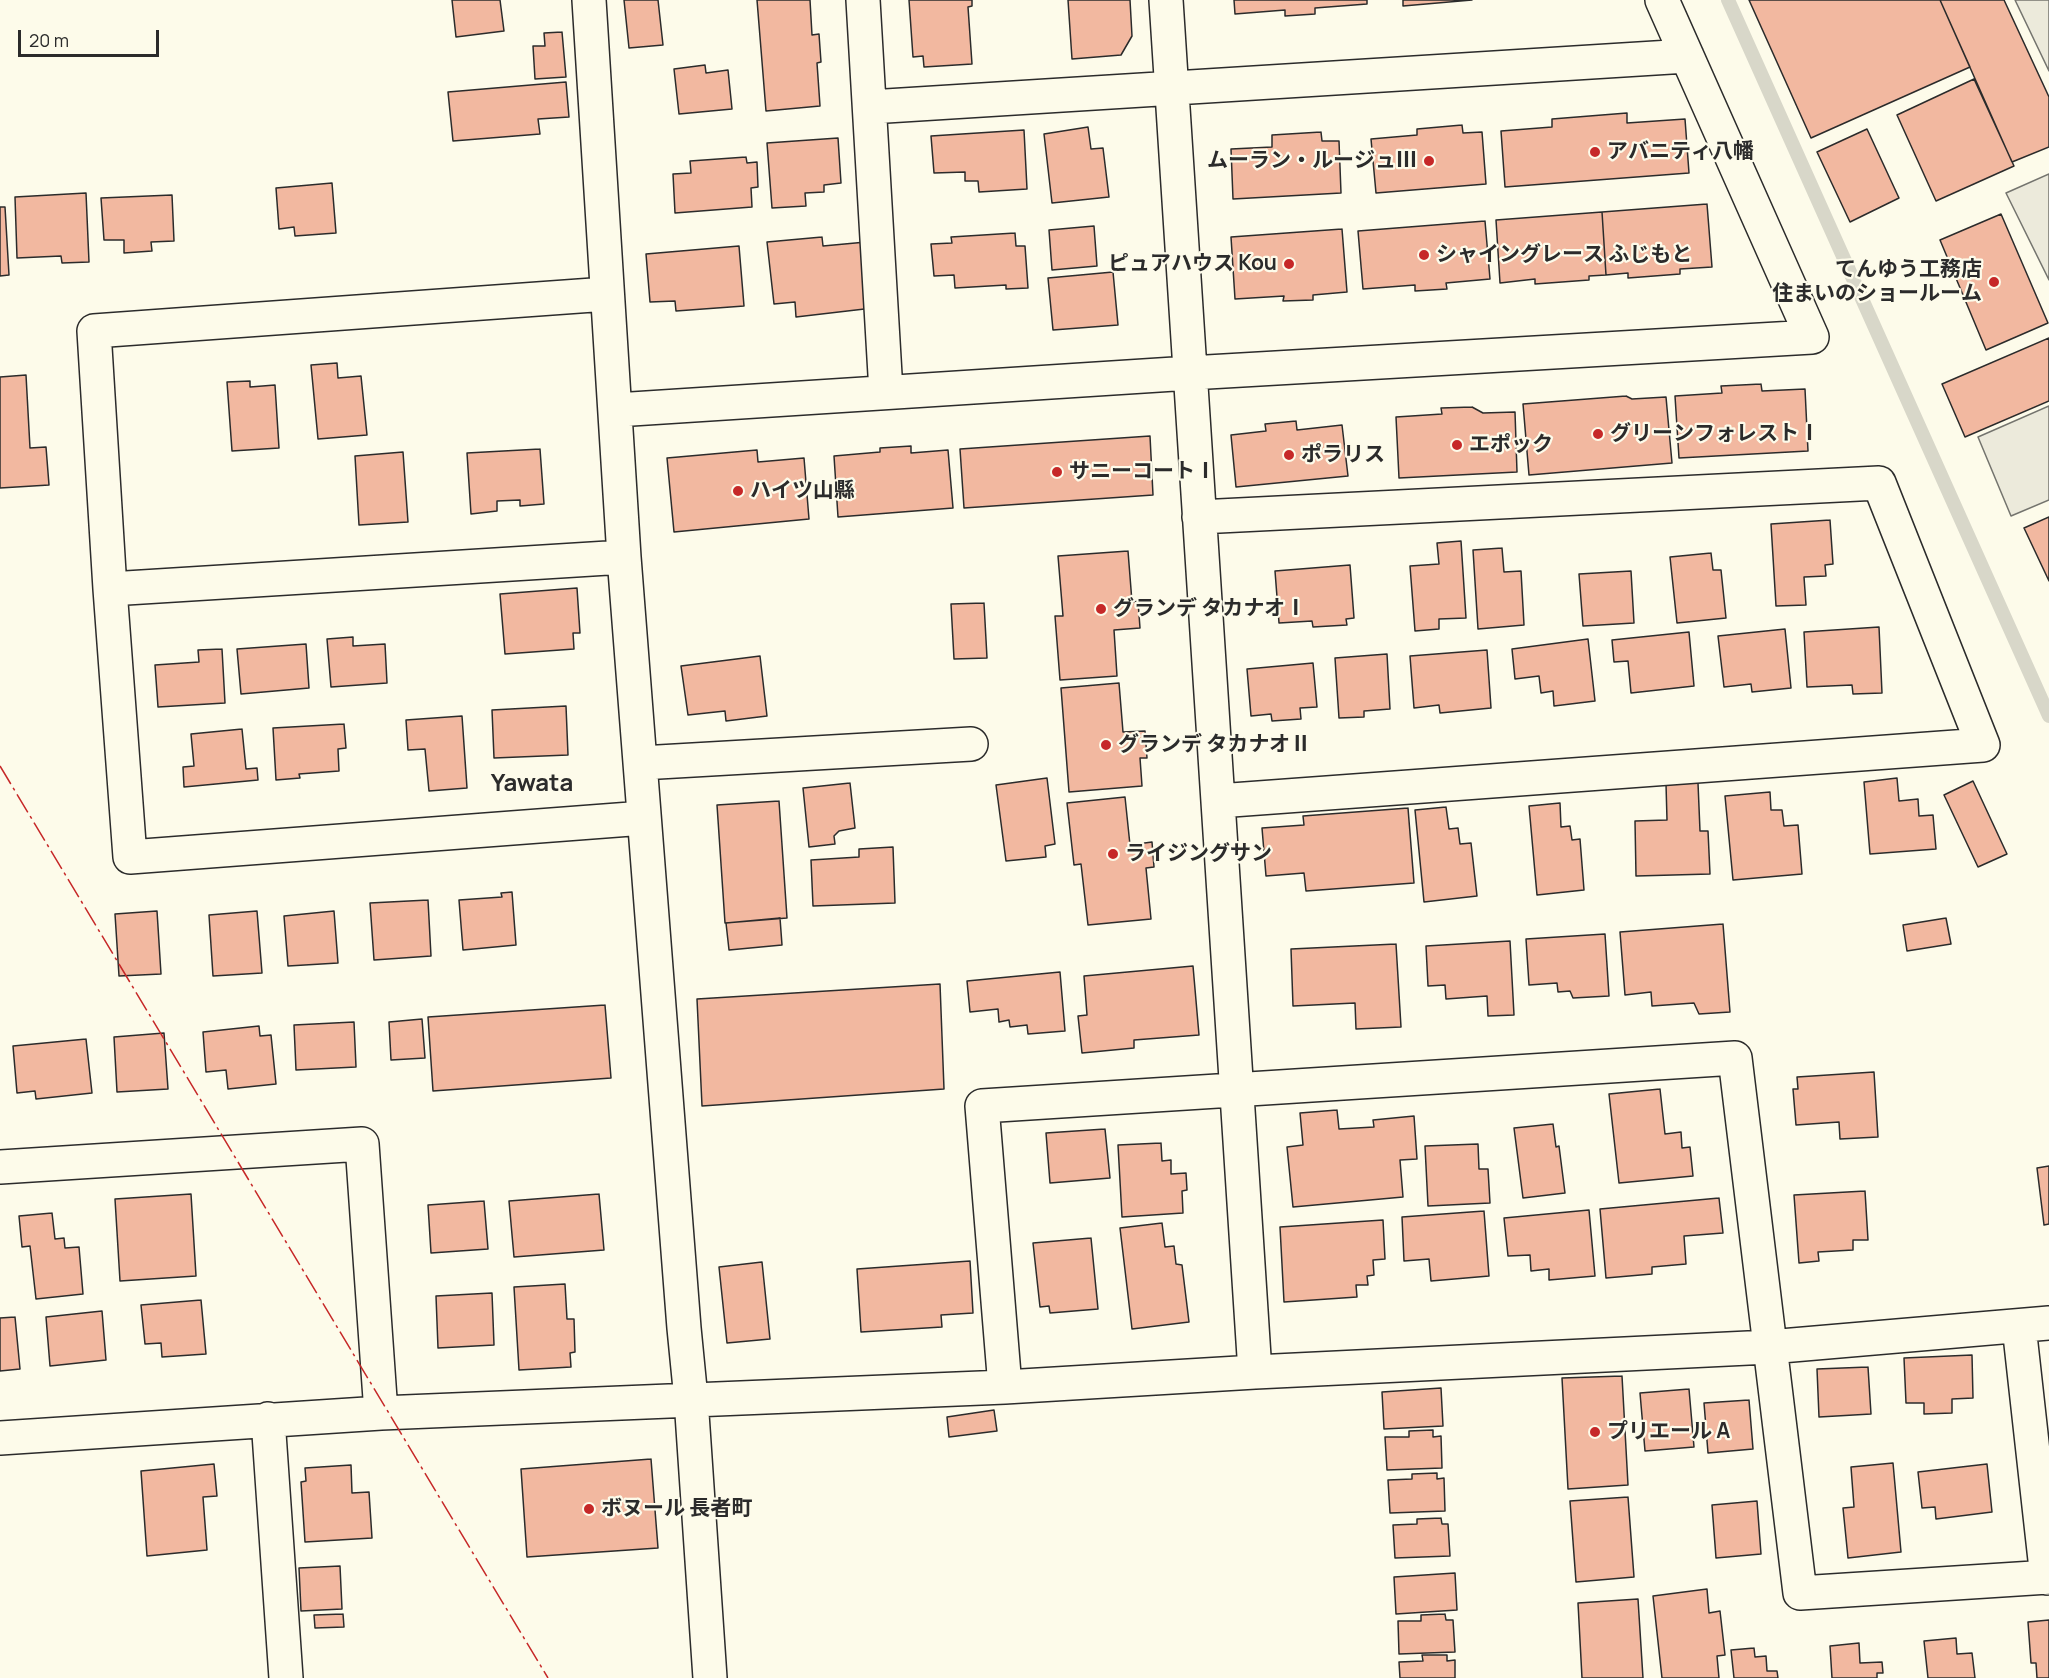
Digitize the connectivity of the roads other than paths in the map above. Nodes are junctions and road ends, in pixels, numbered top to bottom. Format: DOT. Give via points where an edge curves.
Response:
graph roads {
  1 [pos="589,0"];
  2 [pos="863,0"];
  3 [pos="1166,0"];
  4 [pos="1662,0"];
  5 [pos="1687,56"];
  6 [pos="1172,88"];
  7 [pos="870,107"];
  8 [pos="607,294"];
  9 [pos="1190,372"];
  10 [pos="886,393"];
  11 [pos="616,410"];
  12 [pos="1199,517"];
  13 [pos="624,557"];
  14 [pos="110,589"];
  15 [pos="971,744"];
  16 [pos="641,763"];
  17 [pos="1218,801"];
  18 [pos="644,818"];
  19 [pos="1237,1089"];
  20 [pos="0,1167"];
  21 [pos="2034,1324"];
  22 [pos="1769,1347"];
  23 [pos="1255,1372"];
  24 [pos="1005,1386"];
  25 [pos="691,1399"];
  26 [pos="381,1413"];
  27 [pos="268,1419"];
  28 [pos="0,1438"];
  29 [pos="2048,1577"];
  30 [pos="286,1678"];
  31 [pos="710,1678"];
  1 -- 8 [label="street"];
  2 -- 7 [label="street"];
  3 -- 6 [label="street"];
  4 -- 5 [label="street"];
  5 -- 6 [label="street"];
  5 -- 9 [label="street" via="1812,336"];
  6 -- 7 [label="street"];
  6 -- 9 [label="street"];
  7 -- 10 [label="street"];
  8 -- 11 [label="street"];
  8 -- 14 [label="street" via="94,331"];
  9 -- 10 [label="street"];
  9 -- 12 [label="street"];
  10 -- 11 [label="street"];
  11 -- 13 [label="street"];
  12 -- 17 [label="street"];
  12 -- 17 [label="street" via="1880,483 1983,745"];
  13 -- 14 [label="street"];
  13 -- 16 [label="street"];
  14 -- 18 [label="street" via="130,856"];
  15 -- 16 [label="street"];
  16 -- 18 [label="street"];
  17 -- 19 [label="street"];
  18 -- 25 [label="street"];
  19 -- 22 [label="street" via="1735,1058"];
  19 -- 23 [label="street"];
  19 -- 24 [label="street" via="982,1106"];
  20 -- 26 [label="street" via="362,1144"];
  21 -- 22 [label="street"];
  21 -- 29 [label="street"];
  22 -- 23 [label="street"];
  22 -- 29 [label="street" via="1800,1593"];
  23 -- 24 [label="street"];
  24 -- 25 [label="street"];
  25 -- 26 [label="street"];
  25 -- 31 [label="street"];
  26 -- 27 [label="street"];
  27 -- 28 [label="street"];
  27 -- 30 [label="street"];
}
